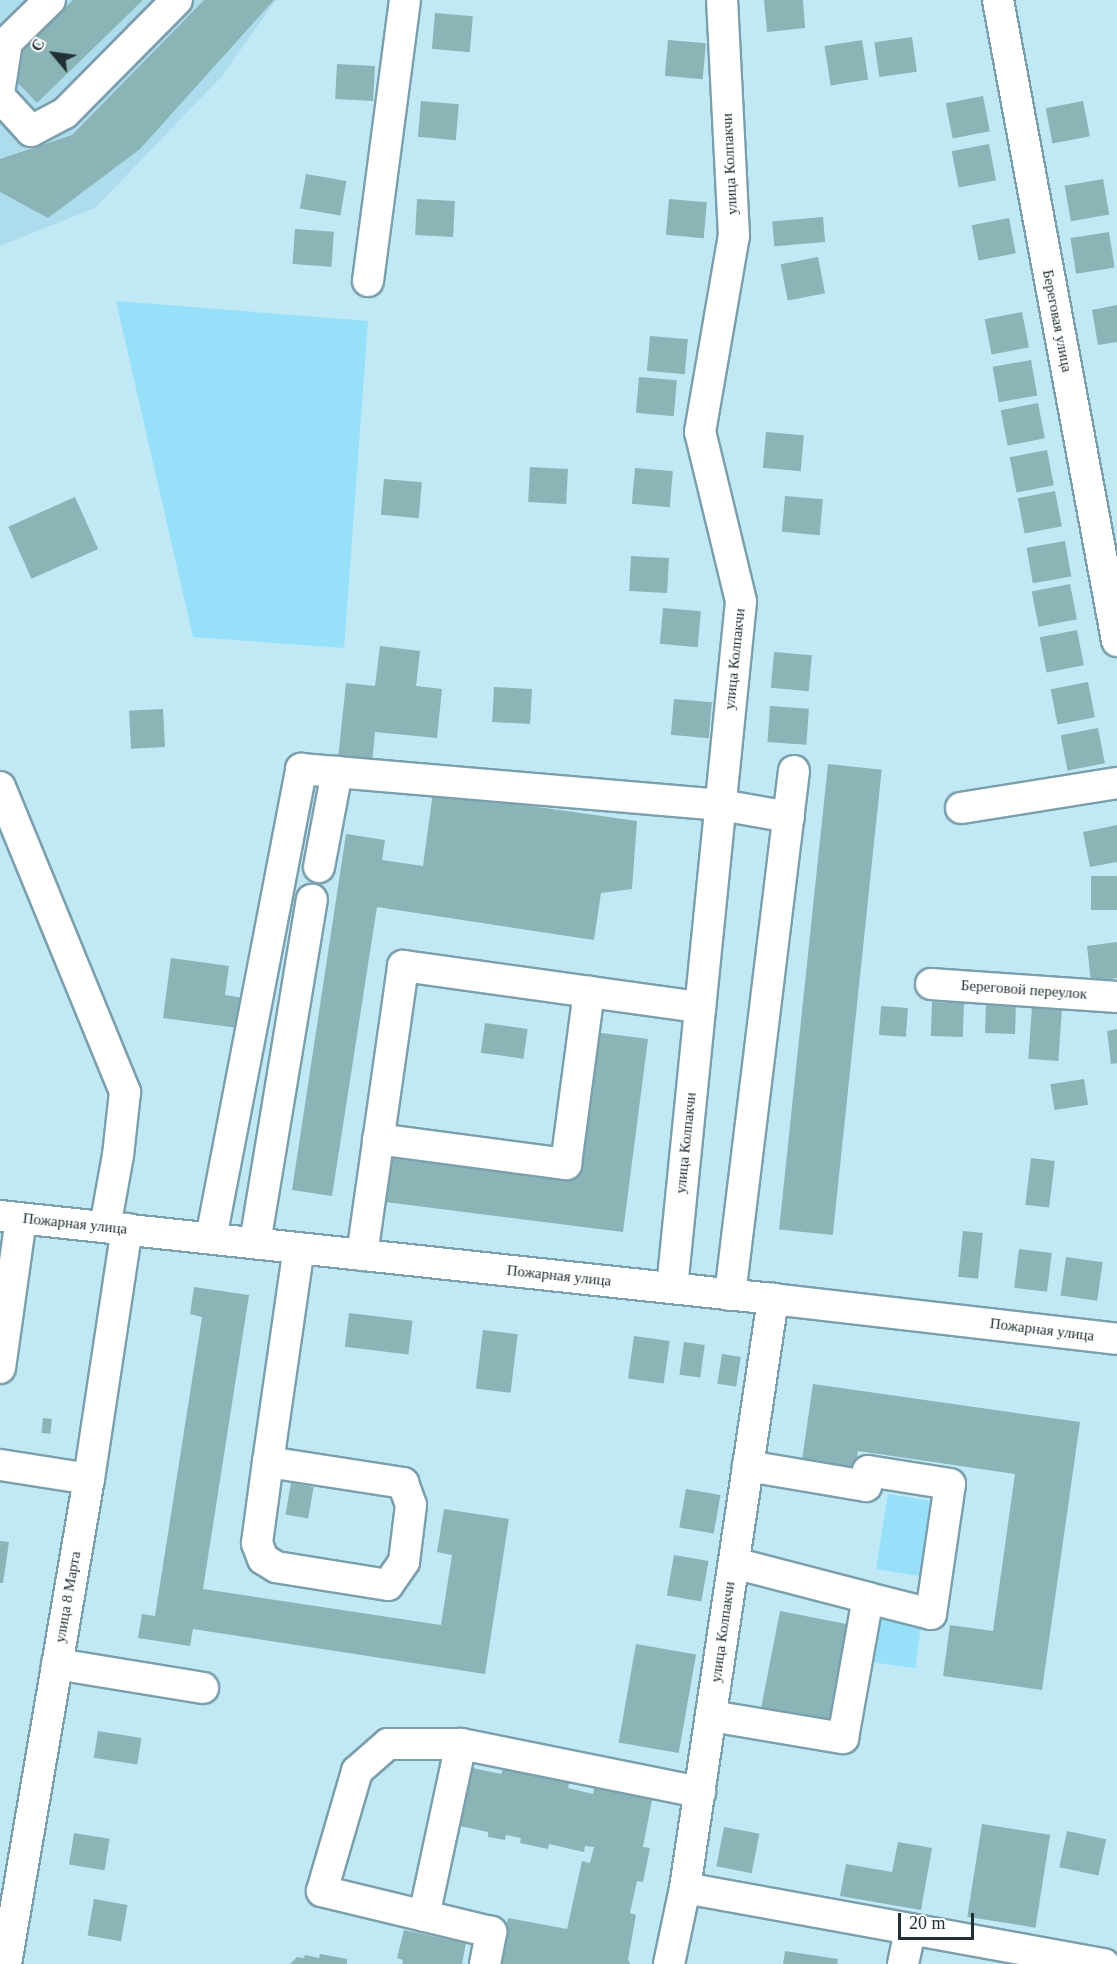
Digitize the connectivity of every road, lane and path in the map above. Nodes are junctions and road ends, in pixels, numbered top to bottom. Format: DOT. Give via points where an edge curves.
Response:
graph roads {
  1 [pos="50,0"];
  2 [pos="177,0"];
  3 [pos="405,0"];
  4 [pos="722,0"];
  5 [pos="998,0"];
  6 [pos="8,26"];
  7 [pos="0,87"];
  8 [pos="0,97"];
  9 [pos="368,281"];
  10 [pos="1117,641"];
  11 [pos="794,771"];
  12 [pos="337,772"];
  13 [pos="1117,783"];
  14 [pos="0,787"];
  15 [pos="720,805"];
  16 [pos="961,808"];
  17 [pos="789,817"];
  18 [pos="319,867"];
  19 [pos="312,900"];
  20 [pos="267,946"];
  21 [pos="303,953"];
  22 [pos="931,984"];
  23 [pos="589,992"];
  24 [pos="1117,997"];
  25 [pos="700,1007"];
  26 [pos="378,1139"];
  27 [pos="10,1217"];
  28 [pos="116,1228"];
  29 [pos="211,1238"];
  30 [pos="255,1243"];
  31 [pos="299,1248"];
  32 [pos="362,1255"];
  33 [pos="672,1288"];
  34 [pos="730,1295"];
  35 [pos="773,1299"];
  36 [pos="1117,1339"];
  37 [pos="0,1368"];
  38 [pos="268,1462"];
  39 [pos="0,1465"];
  40 [pos="748,1466"];
  41 [pos="89,1479"];
  42 [pos="734,1563"];
  43 [pos="868,1598"];
  44 [pos="57,1664"];
  45 [pos="203,1688"];
  46 [pos="711,1716"];
  47 [pos="461,1744"];
  48 [pos="700,1792"];
  49 [pos="685,1888"];
  50 [pos="424,1916"];
  51 [pos="910,1930"];
  52 [pos="4,1959"];
  53 [pos="484,1964"];
  54 [pos="669,1964"];
  55 [pos="903,1964"];
  56 [pos="1104,1964"];
  1 -- 6 [label="street"];
  2 -- 8 [label="street" via="65,112 48,122 31,131"];
  3 -- 9 [label="street"];
  4 -- 15 [label="street, улица Колпакчи" via="734,236 700,432 741,601"];
  5 -- 10 [label="street, Береговая улица"];
  6 -- 7 [label="street"];
  11 -- 17 [label="street"];
  12 -- 15 [label="street"];
  12 -- 18 [label="street"];
  12 -- 20 [label="street" via="301,769"];
  13 -- 16 [label="street"];
  14 -- 28 [label="street, улица 8 Марта" via="124,1092"];
  15 -- 17 [label="street"];
  15 -- 25 [label="street, улица Колпакчи"];
  17 -- 34 [label="street"];
  19 -- 21 [label="street"];
  20 -- 21 [label="street"];
  20 -- 29 [label="street"];
  21 -- 30 [label="street"];
  22 -- 24 [label="street, Береговой переулок"];
  23 -- 25 [label="street"];
  23 -- 26 [label="street" via="404,966"];
  23 -- 26 [label="street" via="566,1164"];
  25 -- 33 [label="street, улица Колпакчи"];
  26 -- 32 [label="street"];
  27 -- 28 [label="street, Пожарная улица"];
  27 -- 37 [label="street"];
  28 -- 29 [label="street, Пожарная улица"];
  28 -- 41 [label="street, улица 8 Марта"];
  29 -- 30 [label="street, Пожарная улица"];
  30 -- 31 [label="street, Пожарная улица"];
  31 -- 32 [label="street, Пожарная улица"];
  31 -- 38 [label="street"];
  32 -- 33 [label="street, Пожарная улица"];
  33 -- 34 [label="street, Пожарная улица"];
  34 -- 35 [label="street, Пожарная улица"];
  35 -- 36 [label="street, Пожарная улица"];
  35 -- 40 [label="street, улица Колпакчи"];
  38 -- 38 [label="street" via="257,1543 263,1559 276,1567 388,1585 404,1562 411,1505 403,1483"];
  39 -- 41 [label="street"];
  40 -- 42 [label="street, улица Колпакчи"];
  40 -- 43 [label="street" via="866,1486 868,1471 950,1484 931,1614"];
  41 -- 44 [label="street, улица 8 Марта"];
  42 -- 43 [label="street"];
  42 -- 46 [label="street, улица Колпакчи"];
  43 -- 46 [label="street" via="843,1738"];
  44 -- 45 [label="street"];
  44 -- 52 [label="street, улица 8 Марта"];
  46 -- 48 [label="street, улица Колпакчи"];
  47 -- 48 [label="street"];
  47 -- 50 [label="street"];
  47 -- 50 [label="street" via="388,1744 357,1771 322,1891"];
  48 -- 49 [label="street, улица Колпакчи"];
  49 -- 51 [label="street"];
  49 -- 54 [label="street, улица Колпакчи"];
  50 -- 53 [label="street" via="491,1932"];
  51 -- 55 [label="street"];
  51 -- 56 [label="street"];
}
